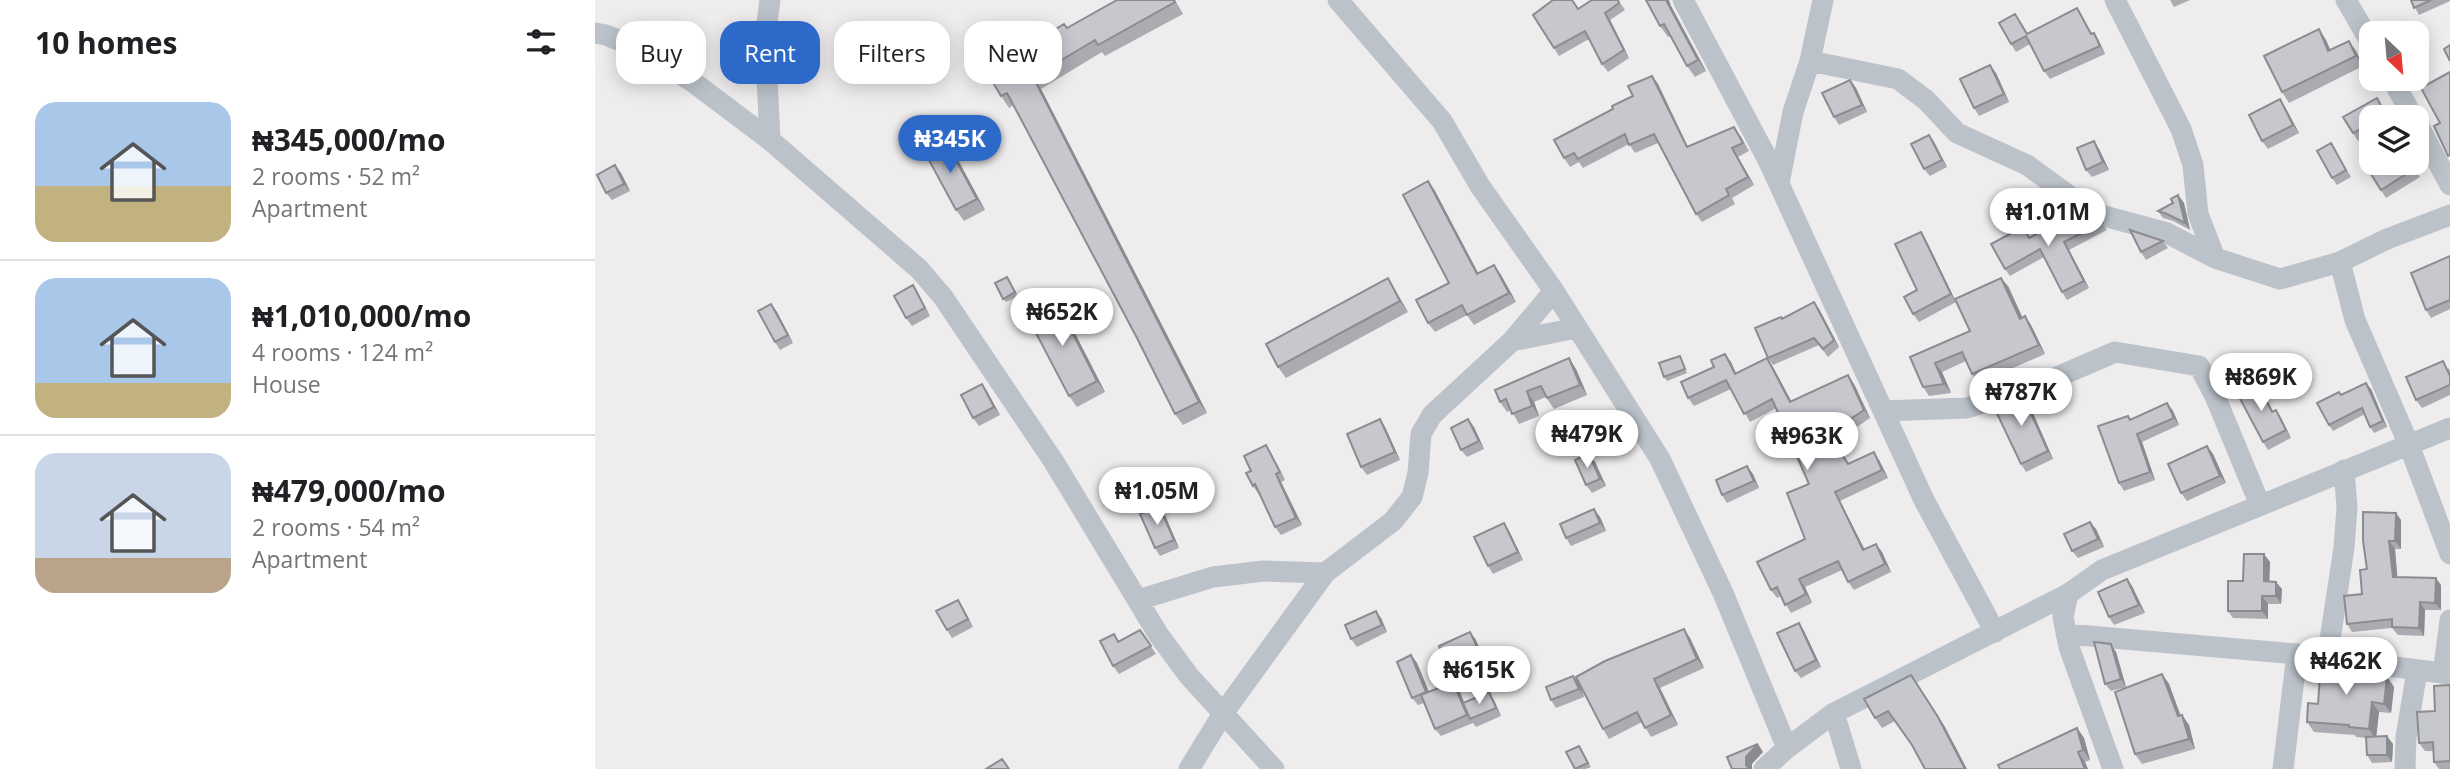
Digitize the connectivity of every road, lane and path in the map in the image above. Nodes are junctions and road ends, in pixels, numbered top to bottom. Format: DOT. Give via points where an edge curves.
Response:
graph roads {
  1 [pos="770,0"];
  2 [pos="1338,0"];
  3 [pos="1683,0"];
  4 [pos="1823,0"];
  5 [pos="2115,0"];
  6 [pos="2350,2"];
  7 [pos="2360,21"];
  8 [pos="595,33"];
  9 [pos="1810,61"];
  10 [pos="769,140"];
  11 [pos="2429,146"];
  12 [pos="1779,183"];
  13 [pos="2450,185"];
  14 [pos="2450,215"];
  15 [pos="2215,258"];
  16 [pos="2340,262"];
  17 [pos="1554,291"];
  18 [pos="1576,328"];
  19 [pos="1512,341"];
  20 [pos="1883,411"];
  21 [pos="2450,428"];
  22 [pos="2409,444"];
  23 [pos="2344,470"];
  24 [pos="2260,505"];
  25 [pos="2450,554"];
  26 [pos="1325,573"];
  27 [pos="2068,594"];
  28 [pos="1138,600"];
  29 [pos="2450,620"];
  30 [pos="1995,632"];
  31 [pos="2066,634"];
  32 [pos="2297,654"];
  33 [pos="2327,659"];
  34 [pos="2417,671"];
  35 [pos="2447,674"];
  36 [pos="1224,712"];
  37 [pos="1834,713"];
  38 [pos="1787,748"];
  39 [pos="1189,769"];
  40 [pos="1274,769"];
  41 [pos="1764,769"];
  42 [pos="1851,769"];
  43 [pos="2113,769"];
  44 [pos="2283,769"];
  45 [pos="2405,769"];
  1 -- 10 [label="street" via="765,38"];
  2 -- 17 [label="street" via="1442,121 1480,186"];
  3 -- 12 [label="street"];
  4 -- 9 [label="street"];
  5 -- 15 [label="street" via="2181,128 2193,165 2198,214"];
  6 -- 7 [label="street"];
  8 -- 10 [label="street" via="640,49 693,82"];
  9 -- 12 [label="street" via="1793,112"];
  9 -- 15 [label="street" via="1898,79 1957,133 2027,165 2093,213 2167,233"];
  10 -- 28 [label="street" via="919,270 943,297 1055,462"];
  11 -- 13 [label="street"];
  12 -- 20 [label="street"];
  14 -- 16 [label="street"];
  15 -- 16 [label="street" via="2280,279"];
  16 -- 22 [label="street" via="2355,320"];
  17 -- 18 [label="street"];
  17 -- 19 [label="street"];
  18 -- 19 [label="street"];
  18 -- 38 [label="street" via="1660,459 1723,593"];
  19 -- 26 [label="street" via="1432,415 1421,434 1412,497 1393,521"];
  20 -- 24 [label="street" via="1967,408 2041,384 2115,352 2199,366"];
  20 -- 30 [label="street" via="1930,512"];
  21 -- 22 [label="street"];
  22 -- 23 [label="street"];
  22 -- 25 [label="street"];
  23 -- 24 [label="street"];
  23 -- 33 [label="street" via="2344,548"];
  24 -- 27 [label="street" via="2102,570"];
  26 -- 28 [label="street" via="1264,571 1213,577"];
  26 -- 36 [label="street"];
  27 -- 30 [label="street"];
  27 -- 31 [label="street" via="2063,617"];
  28 -- 36 [label="street" via="1189,676"];
  29 -- 35 [label="street"];
  30 -- 37 [label="street"];
  31 -- 32 [label="street"];
  31 -- 43 [label="street"];
  32 -- 33 [label="street"];
  32 -- 44 [label="street"];
  33 -- 34 [label="street"];
  34 -- 35 [label="street"];
  34 -- 45 [label="street"];
  36 -- 39 [label="street"];
  36 -- 40 [label="street"];
  37 -- 38 [label="street"];
  37 -- 42 [label="street"];
  38 -- 41 [label="street"];
}
